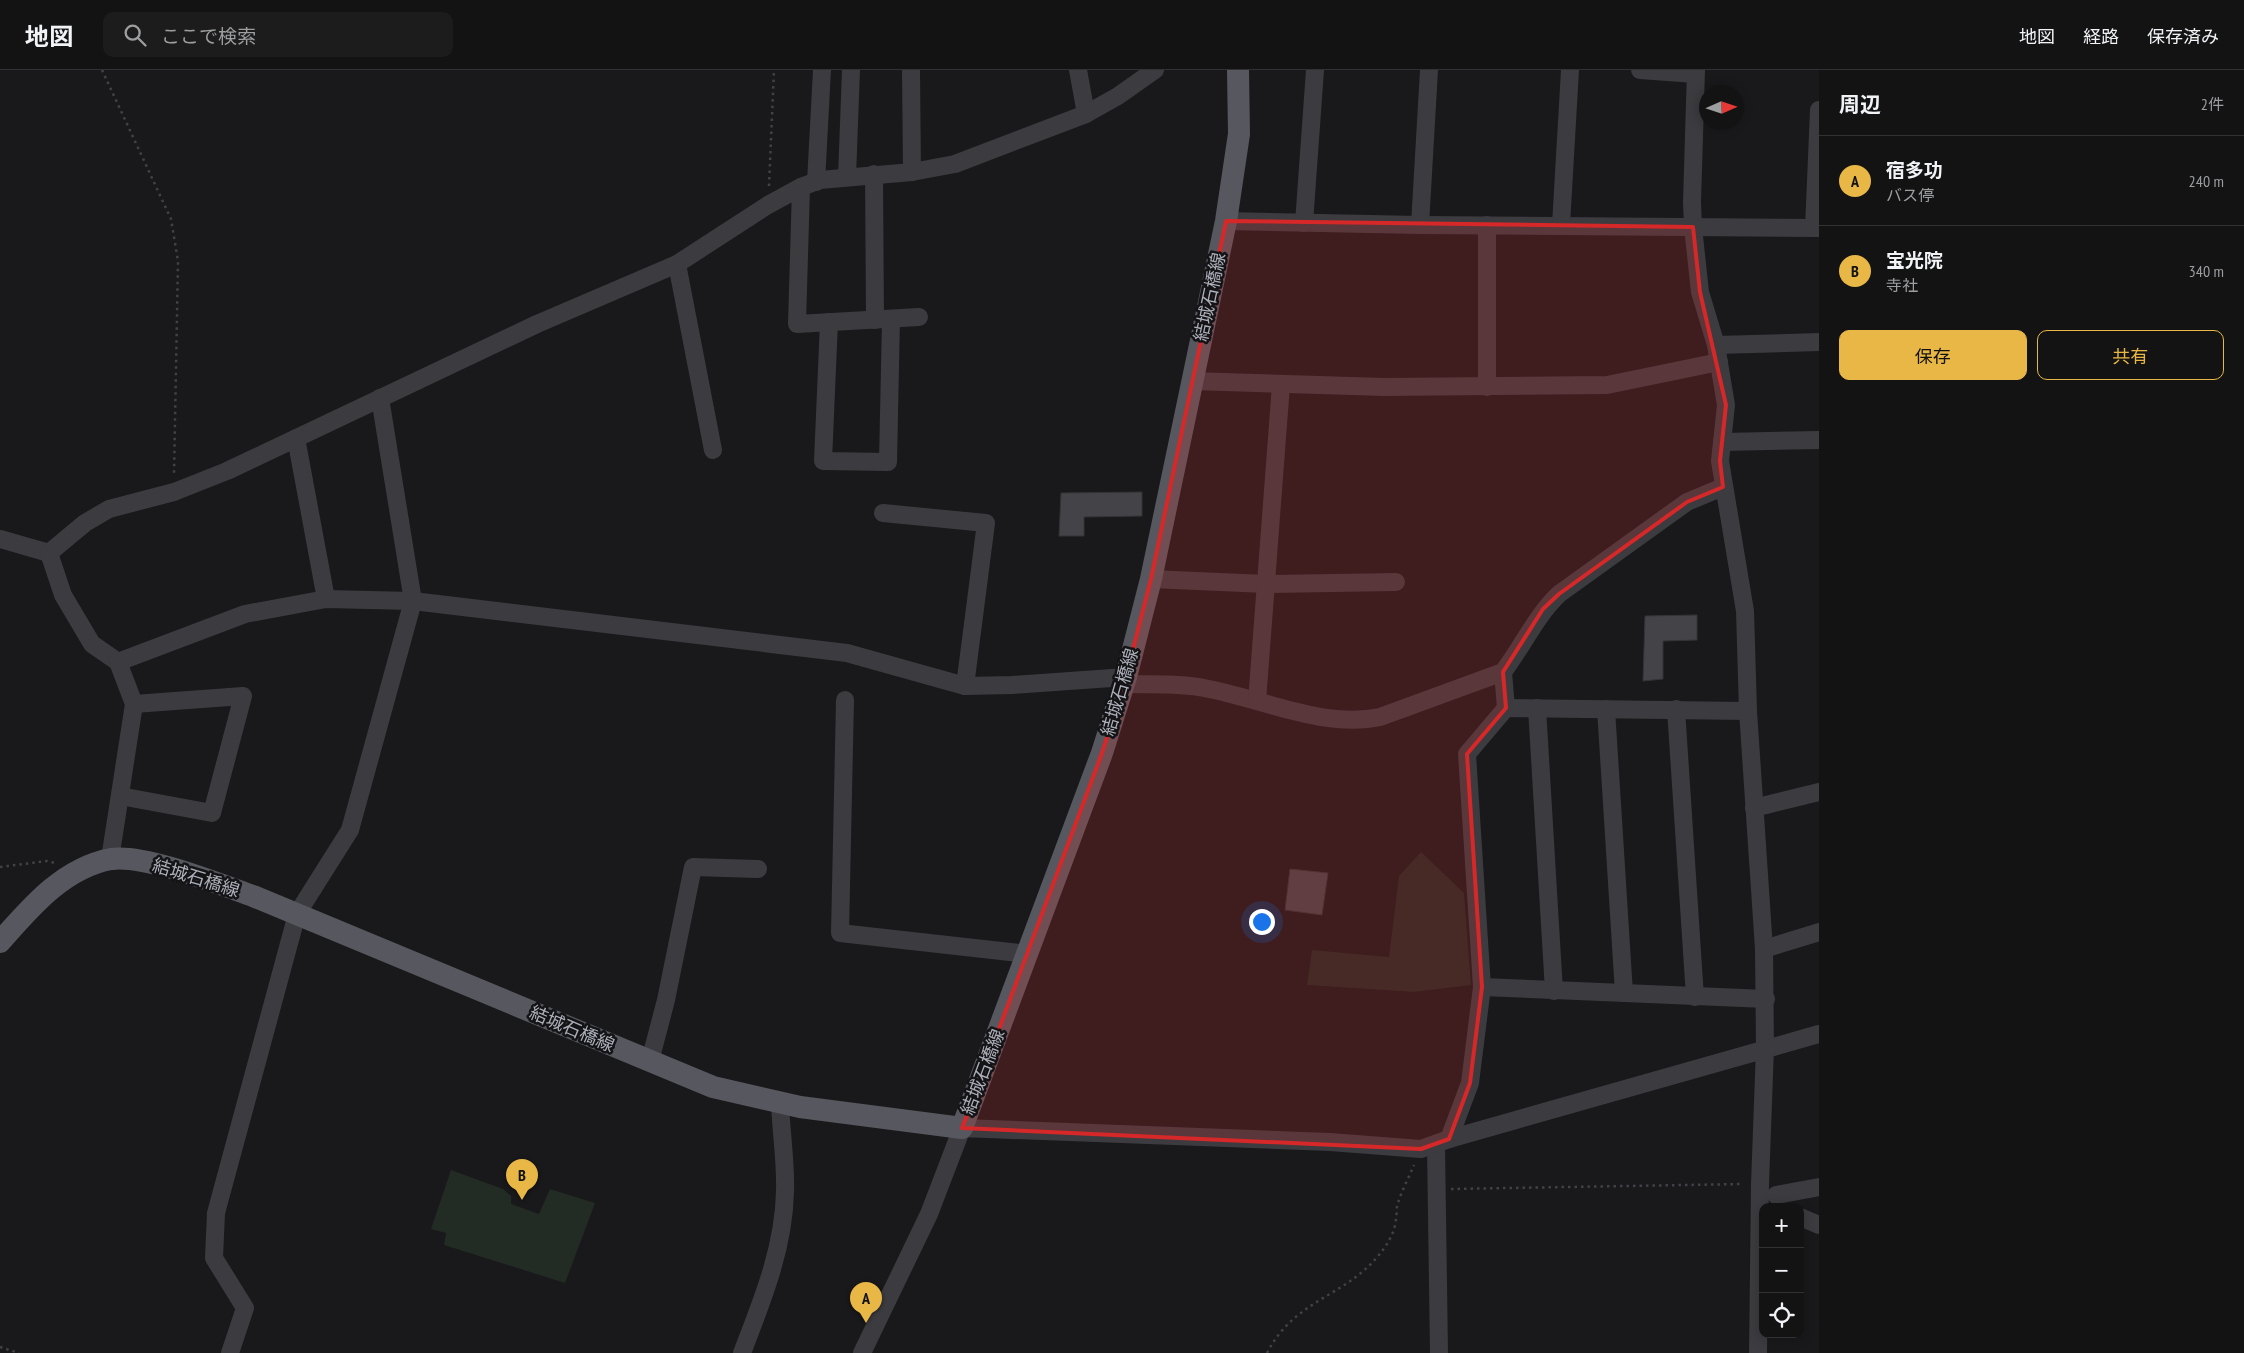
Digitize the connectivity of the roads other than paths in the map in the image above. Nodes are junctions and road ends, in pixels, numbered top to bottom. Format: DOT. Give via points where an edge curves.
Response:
graph roads {
  1 [pos="822,70"];
  2 [pos="851,70"];
  3 [pos="911,70"];
  4 [pos="1078,70"];
  5 [pos="1155,70"];
  6 [pos="1238,70"];
  7 [pos="1315,70"];
  8 [pos="1429,70"];
  9 [pos="1570,70"];
  10 [pos="1640,70"];
  11 [pos="1695,72"];
  12 [pos="1819,110"];
  13 [pos="1086,114"];
  14 [pos="912,172"];
  15 [pos="874,174"];
  16 [pos="847,177"];
  17 [pos="808,185"];
  18 [pos="1226,221"];
  19 [pos="1304,222"];
  20 [pos="1420,225"];
  21 [pos="1487,225"];
  22 [pos="1561,226"];
  23 [pos="1693,227"];
  24 [pos="1816,228"];
  25 [pos="677,264"];
  26 [pos="919,317"];
  27 [pos="883,319"];
  28 [pos="829,322"];
  29 [pos="1819,342"];
  30 [pos="1717,353"];
  31 [pos="1192,381"];
  32 [pos="1281,385"];
  33 [pos="1486,387"];
  34 [pos="380,398"];
  35 [pos="296,438"];
  36 [pos="1819,440"];
  37 [pos="1722,442"];
  38 [pos="713,450"];
  39 [pos="1723,487"];
  40 [pos="883,513"];
  41 [pos="0,539"];
  42 [pos="49,553"];
  43 [pos="1151,579"];
  44 [pos="1396,582"];
  45 [pos="1266,584"];
  46 [pos="326,599"];
  47 [pos="413,601"];
  48 [pos="118,662"];
  49 [pos="1503,672"];
  50 [pos="1125,680"];
  51 [pos="965,686"];
  52 [pos="845,700"];
  53 [pos="1257,701"];
  54 [pos="134,704"];
  55 [pos="1506,708"];
  56 [pos="1537,708"];
  57 [pos="1606,709"];
  58 [pos="1676,709"];
  59 [pos="1748,711"];
  60 [pos="1819,792"];
  61 [pos="120,796"];
  62 [pos="1754,808"];
  63 [pos="110,859"];
  64 [pos="758,869"];
  65 [pos="296,914"];
  66 [pos="1819,932"];
  67 [pos="0,942"];
  68 [pos="1764,949"];
  69 [pos="1028,954"];
  70 [pos="1482,987"];
  71 [pos="1554,991"];
  72 [pos="1624,993"];
  73 [pos="1695,997"];
  74 [pos="1766,999"];
  75 [pos="1819,1034"];
  76 [pos="1765,1048"];
  77 [pos="650,1061"];
  78 [pos="780,1103"];
  79 [pos="962,1128"];
  80 [pos="1435,1144"];
  81 [pos="1819,1186"];
  82 [pos="1765,1190"];
  83 [pos="1783,1203"];
  84 [pos="1804,1219"];
  85 [pos="1819,1225"];
  86 [pos="230,1353"];
  87 [pos="742,1353"];
  88 [pos="862,1353"];
  89 [pos="1439,1353"];
  90 [pos="1758,1353"];
  1 -- 17 [label="street"];
  2 -- 16 [label="street"];
  3 -- 14 [label="street"];
  4 -- 13 [label="street"];
  5 -- 13 [label="street"];
  6 -- 18 [label="main road, 結城石橋線" via="1239,134"];
  7 -- 19 [label="street"];
  8 -- 20 [label="street"];
  9 -- 22 [label="street"];
  10 -- 11 [label="street"];
  11 -- 23 [label="street"];
  12 -- 24 [label="street"];
  13 -- 14 [label="street" via="955,164"];
  14 -- 15 [label="street"];
  15 -- 16 [label="street"];
  15 -- 27 [label="street"];
  16 -- 17 [label="street"];
  17 -- 25 [label="street" via="768,204"];
  17 -- 28 [label="street" via="797,324"];
  18 -- 19 [label="street"];
  18 -- 31 [label="main road, 結城石橋線"];
  19 -- 20 [label="street"];
  20 -- 21 [label="street"];
  21 -- 22 [label="street"];
  21 -- 33 [label="street"];
  22 -- 23 [label="street"];
  23 -- 24 [label="street"];
  23 -- 30 [label="street" via="1700,292"];
  25 -- 34 [label="street" via="537,324"];
  25 -- 38 [label="street"];
  26 -- 27 [label="street"];
  27 -- 28 [label="street"];
  27 -- 28 [label="street" via="888,462 823,461"];
  29 -- 30 [label="street"];
  30 -- 33 [label="street" via="1607,384"];
  30 -- 37 [label="street" via="1726,405"];
  31 -- 32 [label="street"];
  31 -- 43 [label="main road, 結城石橋線"];
  32 -- 33 [label="street"];
  32 -- 45 [label="street"];
  34 -- 35 [label="street"];
  34 -- 47 [label="street"];
  35 -- 42 [label="street" via="174,492 109,509 85,523"];
  35 -- 46 [label="street"];
  36 -- 37 [label="street"];
  37 -- 39 [label="street"];
  39 -- 49 [label="street" via="1687,502 1558,594 1543,609"];
  39 -- 59 [label="street" via="1745,610"];
  40 -- 51 [label="street" via="986,522"];
  41 -- 42 [label="street"];
  42 -- 48 [label="street" via="62,595 92,644"];
  43 -- 45 [label="street"];
  43 -- 50 [label="main road, 結城石橋線"];
  44 -- 45 [label="street"];
  45 -- 53 [label="street"];
  46 -- 47 [label="street"];
  46 -- 48 [label="street" via="245,614"];
  47 -- 51 [label="street" via="847,653"];
  47 -- 65 [label="street" via="350,830"];
  48 -- 54 [label="street"];
  49 -- 53 [label="street" via="1366,720 1336,720"];
  49 -- 55 [label="street"];
  50 -- 51 [label="street"];
  50 -- 53 [label="street" via="1203,687"];
  50 -- 69 [label="main road, 結城石橋線" via="1102,753"];
  52 -- 69 [label="street" via="840,933"];
  54 -- 61 [label="street"];
  54 -- 61 [label="street" via="242,696 212,813"];
  55 -- 56 [label="street"];
  55 -- 70 [label="street" via="1467,754"];
  56 -- 57 [label="street"];
  56 -- 71 [label="street"];
  57 -- 58 [label="street"];
  57 -- 72 [label="street"];
  58 -- 59 [label="street"];
  58 -- 73 [label="street"];
  59 -- 62 [label="street"];
  60 -- 62 [label="street"];
  61 -- 63 [label="street"];
  62 -- 68 [label="street"];
  63 -- 65 [label="main road, 結城石橋線" via="131,859 184,872"];
  63 -- 67 [label="main road, 結城石橋線" via="58,883 34,902"];
  64 -- 77 [label="street" via="693,868"];
  65 -- 77 [label="main road, 結城石橋線"];
  65 -- 86 [label="street" via="216,1214 214,1258 245,1308"];
  66 -- 68 [label="street"];
  68 -- 74 [label="street"];
  69 -- 79 [label="main road, 結城石橋線"];
  70 -- 71 [label="street"];
  70 -- 80 [label="street" via="1470,1083"];
  71 -- 72 [label="street"];
  72 -- 73 [label="street"];
  73 -- 74 [label="street"];
  74 -- 76 [label="street"];
  75 -- 76 [label="street"];
  76 -- 80 [label="street"];
  76 -- 82 [label="street"];
  77 -- 78 [label="main road, 結城石橋線" via="713,1087"];
  78 -- 79 [label="main road, 結城石橋線"];
  78 -- 87 [label="street" via="785,1191 782,1229 769,1284"];
  79 -- 80 [label="street"];
  79 -- 88 [label="street" via="929,1214"];
  80 -- 89 [label="street"];
  81 -- 82 [label="street"];
  82 -- 83 [label="street"];
  82 -- 90 [label="street"];
  84 -- 85 [label="street"];
}
